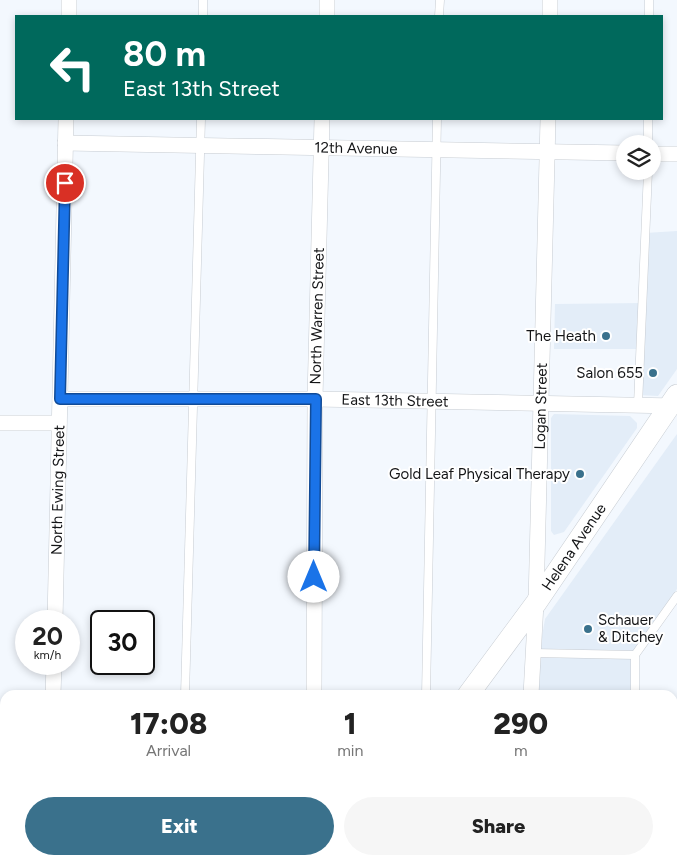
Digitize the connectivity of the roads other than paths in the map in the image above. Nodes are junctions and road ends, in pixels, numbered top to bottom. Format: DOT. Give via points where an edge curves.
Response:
graph roads {
  1 [pos="69,0"];
  2 [pos="203,0"];
  3 [pos="327,0"];
  4 [pos="440,0"];
  5 [pos="550,0"];
  6 [pos="649,0"];
  7 [pos="69,15"];
  8 [pos="203,15"];
  9 [pos="327,15"];
  10 [pos="439,15"];
  11 [pos="550,15"];
  12 [pos="649,15"];
  13 [pos="66,120"];
  14 [pos="201,120"];
  15 [pos="322,120"];
  16 [pos="437,120"];
  17 [pos="548,120"];
  18 [pos="648,120"];
  19 [pos="648,135"];
  20 [pos="65,143"];
  21 [pos="200,146"];
  22 [pos="321,148"];
  23 [pos="436,150"];
  24 [pos="548,152"];
  25 [pos="616,153"];
  26 [pos="661,154"];
  27 [pos="677,154"];
  28 [pos="648,180"];
  29 [pos="60,399"];
  30 [pos="193,399"];
  31 [pos="316,399"];
  32 [pos="431,402"];
  33 [pos="674,402"];
  34 [pos="540,404"];
  35 [pos="638,405"];
  36 [pos="0,423"];
  37 [pos="59,423"];
  38 [pos="677,596"];
  39 [pos="536,603"];
  40 [pos="55,610"];
  41 [pos="534,654"];
  42 [pos="635,655"];
  43 [pos="54,675"];
  44 [pos="53,690"];
  45 [pos="185,690"];
  46 [pos="314,690"];
  47 [pos="426,690"];
  48 [pos="472,690"];
  49 [pos="531,690"];
  50 [pos="634,690"];
  1 -- 7 [label="street"];
  2 -- 8 [label="lane"];
  3 -- 9 [label="street"];
  4 -- 10 [label="lane"];
  5 -- 11 [label="street"];
  6 -- 12 [label="lane"];
  13 -- 20 [label="street, North Ewing Street"];
  14 -- 21 [label="lane"];
  15 -- 22 [label="street, North Warren Street"];
  16 -- 23 [label="lane"];
  17 -- 24 [label="street, Logan Street"];
  18 -- 19 [label="lane"];
  20 -- 21 [label="street, 12th Avenue"];
  20 -- 29 [label="street, North Ewing Street"];
  21 -- 22 [label="street, 12th Avenue"];
  21 -- 30 [label="lane"];
  22 -- 23 [label="street, 12th Avenue"];
  22 -- 31 [label="street, North Warren Street"];
  23 -- 24 [label="street, 12th Avenue"];
  23 -- 32 [label="lane"];
  24 -- 25 [label="street, 12th Avenue"];
  24 -- 34 [label="street, Logan Street"];
  26 -- 27 [label="street"];
  28 -- 35 [label="lane"];
  29 -- 30 [label="street, East 13th Street"];
  29 -- 37 [label="street, North Ewing Street"];
  30 -- 31 [label="street, East 13th Street"];
  30 -- 45 [label="lane"];
  31 -- 32 [label="street, East 13th Street"];
  31 -- 46 [label="street, North Warren Street"];
  32 -- 34 [label="street, East 13th Street"];
  32 -- 47 [label="lane"];
  33 -- 35 [label="street, East 13th Street"];
  33 -- 39 [label="main road, Helena Avenue"];
  34 -- 35 [label="street, East 13th Street"];
  34 -- 39 [label="street, Logan Street"];
  36 -- 37 [label="street"];
  37 -- 40 [label="street, North Ewing Street"];
  38 -- 42 [label="lane"];
  39 -- 41 [label="street, Logan Street"];
  39 -- 48 [label="main road, Helena Avenue"];
  41 -- 42 [label="lane"];
  41 -- 49 [label="street, Logan Street"];
  42 -- 50 [label="lane"];
  43 -- 44 [label="street"];
}
